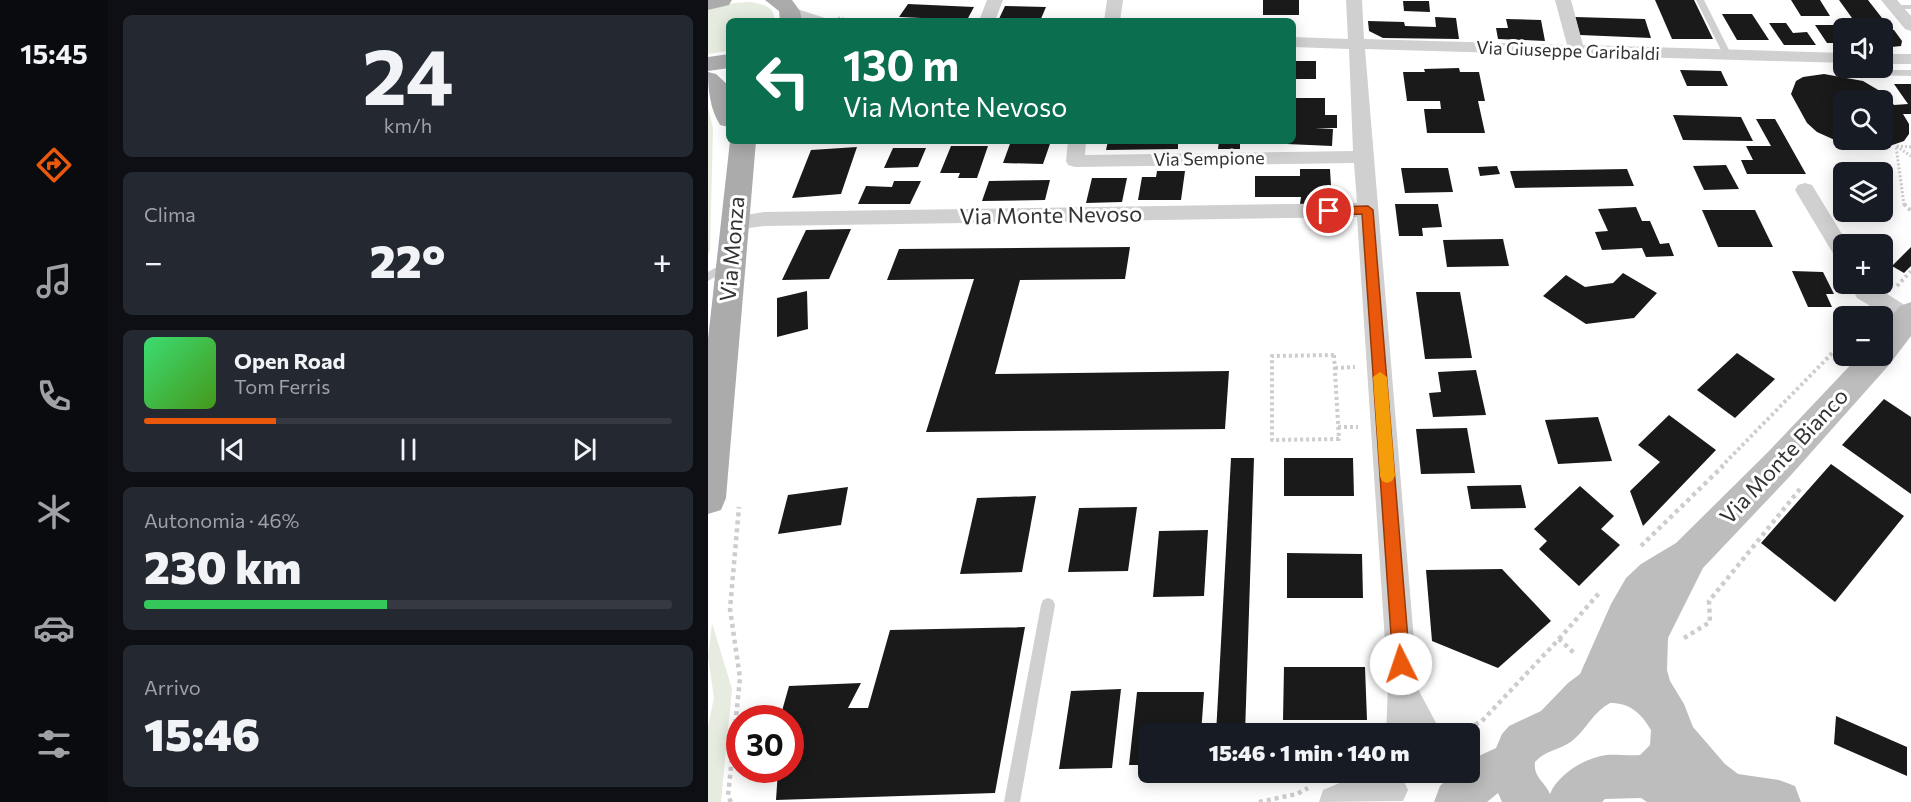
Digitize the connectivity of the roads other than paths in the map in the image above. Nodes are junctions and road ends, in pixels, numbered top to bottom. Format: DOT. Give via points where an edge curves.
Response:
graph roads {
  1 [pos="721,0"];
  2 [pos="995,0"];
  3 [pos="1115,0"];
  4 [pos="1354,0"];
  5 [pos="1563,0"];
  6 [pos="1700,0"];
  7 [pos="708,4"];
  8 [pos="1898,4"];
  9 [pos="783,7"];
  10 [pos="811,18"];
  11 [pos="988,18"];
  12 [pos="1112,18"];
  13 [pos="1911,27"];
  14 [pos="1296,42"];
  15 [pos="1357,45"];
  16 [pos="1577,52"];
  17 [pos="1728,56"];
  18 [pos="1833,58"];
  19 [pos="1911,59"];
  20 [pos="726,61"];
  21 [pos="1893,63"];
  22 [pos="708,64"];
  23 [pos="1893,69"];
  24 [pos="1911,73"];
  25 [pos="708,78"];
  26 [pos="726,110"];
  27 [pos="733,144"];
  28 [pos="743,144"];
  29 [pos="1077,144"];
  30 [pos="1364,158"];
  31 [pos="738,180"];
  32 [pos="1805,190"];
  33 [pos="1368,210"];
  34 [pos="734,223"];
  35 [pos="1833,237"];
  36 [pos="719,270"];
  37 [pos="1868,294"];
  38 [pos="1910,322"];
  39 [pos="1893,340"];
  40 [pos="716,355"];
  41 [pos="1869,366"];
  42 [pos="708,498"];
  43 [pos="1690,555"];
  44 [pos="1048,605"];
  45 [pos="1403,687"];
  46 [pos="1595,688"];
  47 [pos="1668,721"];
  48 [pos="1402,723"];
  49 [pos="1420,723"];
  50 [pos="1523,750"];
  51 [pos="1480,760"];
  52 [pos="1646,775"];
  53 [pos="1012,802"];
  54 [pos="1456,802"];
  55 [pos="1531,802"];
  56 [pos="1569,802"];
  57 [pos="1693,802"];
  58 [pos="1779,802"];
  1 -- 7 [label="main road"];
  2 -- 11 [label="street"];
  3 -- 12 [label="street"];
  4 -- 15 [label="street"];
  5 -- 16 [label="street"];
  6 -- 17 [label="lane"];
  8 -- 13 [label="street"];
  9 -- 10 [label="street"];
  14 -- 15 [label="street, Via Giuseppe Garibaldi"];
  15 -- 16 [label="street, Via Giuseppe Garibaldi"];
  15 -- 30 [label="street"];
  16 -- 17 [label="street, Via Giuseppe Garibaldi"];
  17 -- 18 [label="street, Via Giuseppe Garibaldi"];
  19 -- 21 [label="street"];
  20 -- 22 [label="main road"];
  23 -- 24 [label="lane"];
  25 -- 26 [label="main road" via="718,87"];
  27 -- 31 [label="main road, Via Monza"];
  28 -- 31 [label="main road, Via Monza"];
  29 -- 30 [label="street, Via Sempione" via="1075,161"];
  30 -- 33 [label="street"];
  31 -- 34 [label="main road, Via Monza"];
  32 -- 35 [label="street"];
  33 -- 34 [label="street, Via Monte Nevoso" via="764,219"];
  33 -- 45 [label="street"];
  34 -- 36 [label="main road, Via Monza"];
  36 -- 40 [label="main road, Via Monza"];
  37 -- 38 [label="street"];
  38 -- 39 [label="street"];
  40 -- 42 [label="main road, Via Monza"];
  41 -- 43 [label="street, Via Monte Bianco"];
  43 -- 46 [label="street, Via Monte Bianco" via="1662,572 1636,596"];
  43 -- 47 [label="street, Via Monte Bianco" via="1648,638 1649,679"];
  44 -- 53 [label="lane"];
  45 -- 48 [label="street"];
  45 -- 49 [label="street"];
  46 -- 47 [label="street" via="1606,683 1635,685 1647,692"];
  46 -- 50 [label="street" via="1552,729"];
  47 -- 52 [label="street" via="1670,752 1660,766"];
  47 -- 58 [label="street" via="1708,780 1730,795"];
  50 -- 51 [label="street" via="1519,740"];
  50 -- 54 [label="street" via="1478,778"];
  50 -- 55 [label="street" via="1512,778 1520,793"];
  52 -- 56 [label="street" via="1598,779"];
  52 -- 57 [label="street"];
}
